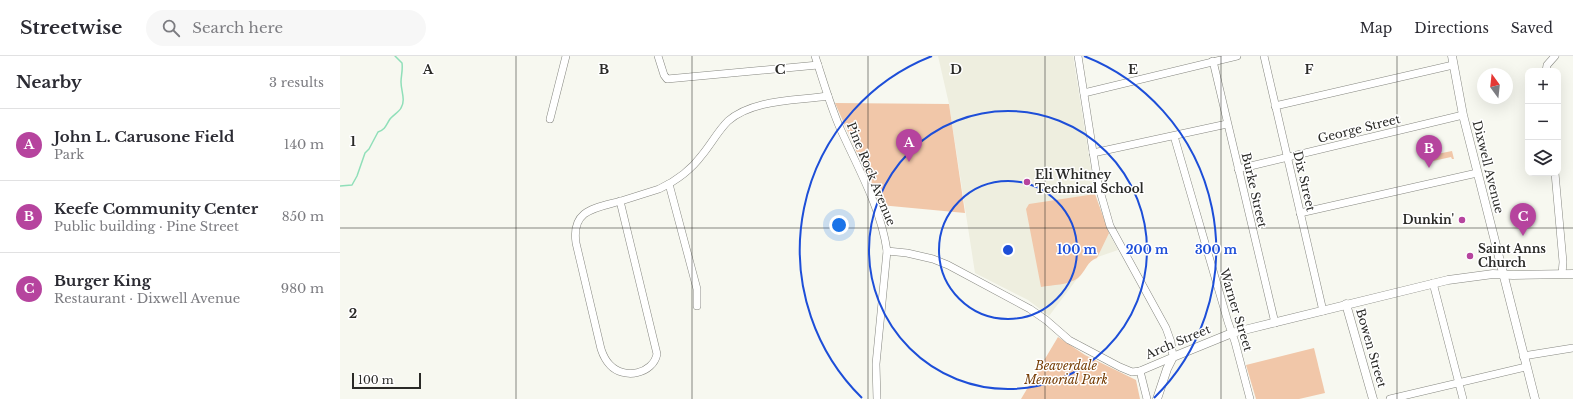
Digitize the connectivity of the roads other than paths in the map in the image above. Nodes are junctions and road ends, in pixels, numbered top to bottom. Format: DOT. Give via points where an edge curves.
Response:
graph roads {
  1 [pos="566,56"];
  2 [pos="658,56"];
  3 [pos="816,56"];
  4 [pos="1078,56"];
  5 [pos="1237,56"];
  6 [pos="1264,56"];
  7 [pos="1452,56"];
  8 [pos="1555,56"];
  9 [pos="1213,61"];
  10 [pos="818,65"];
  11 [pos="1453,65"];
  12 [pos="1546,68"];
  13 [pos="1084,92"];
  14 [pos="828,96"];
  15 [pos="1275,106"];
  16 [pos="1463,115"];
  17 [pos="550,119"];
  18 [pos="1227,124"];
  19 [pos="1174,136"];
  20 [pos="1093,153"];
  21 [pos="1287,158"];
  22 [pos="1238,169"];
  23 [pos="1477,173"];
  24 [pos="1555,176"];
  25 [pos="669,184"];
  26 [pos="620,201"];
  27 [pos="1300,213"];
  28 [pos="887,251"];
  29 [pos="1503,274"];
  30 [pos="1562,274"];
  31 [pos="1573,274"];
  32 [pos="1433,283"];
  33 [pos="1346,304"];
  34 [pos="697,306"];
  35 [pos="1323,311"];
  36 [pos="1275,323"];
  37 [pos="1232,333"];
  38 [pos="1573,348"];
  39 [pos="1523,356"];
  40 [pos="1173,357"];
  41 [pos="1526,367"];
  42 [pos="1140,371"];
  43 [pos="1459,384"];
  44 [pos="877,399"];
  45 [pos="1147,399"];
  46 [pos="1157,399"];
  47 [pos="1250,399"];
  48 [pos="1373,399"];
  49 [pos="1390,399"];
  50 [pos="1463,399"];
  51 [pos="1535,399"];
  1 -- 17 [label="street"];
  2 -- 10 [label="street" via="667,79"];
  3 -- 10 [label="street, Pine Rock Avenue"];
  4 -- 13 [label="street"];
  5 -- 9 [label="street"];
  6 -- 15 [label="street, Dix Street"];
  7 -- 11 [label="main road, Dixwell Avenue"];
  8 -- 12 [label="street"];
  9 -- 13 [label="street"];
  9 -- 18 [label="street, Burke Street"];
  10 -- 14 [label="street, Pine Rock Avenue"];
  11 -- 15 [label="street"];
  11 -- 16 [label="main road, Dixwell Avenue"];
  13 -- 20 [label="street"];
  14 -- 25 [label="street" via="761,104 740,113 728,121 692,166"];
  14 -- 28 [label="street, Pine Rock Avenue" via="869,191 885,237"];
  15 -- 21 [label="street, Dix Street"];
  16 -- 21 [label="street, George Street"];
  16 -- 23 [label="main road, Dixwell Avenue"];
  18 -- 19 [label="street"];
  18 -- 22 [label="street, Burke Street"];
  19 -- 20 [label="street"];
  19 -- 37 [label="street, Warner Street"];
  20 -- 40 [label="street" via="1100,195 1110,226 1166,328"];
  21 -- 22 [label="street, George Street"];
  21 -- 27 [label="street, Dix Street"];
  22 -- 36 [label="street, Burke Street"];
  23 -- 27 [label="street"];
  23 -- 29 [label="main road, Dixwell Avenue"];
  24 -- 30 [label="street"];
  25 -- 26 [label="street"];
  25 -- 34 [label="street" via="697,289"];
  26 -- 26 [label="street" via="657,354 650,367 629,374 610,366 604,358 576,243 576,227 591,209"];
  27 -- 35 [label="street, Dix Street"];
  28 -- 42 [label="street, Arch Street" via="933,259 948,265 1030,309 1085,350 1120,368 1132,372"];
  28 -- 44 [label="street, Pine Rock Avenue" via="876,358"];
  29 -- 30 [label="main road, Arch Street"];
  29 -- 32 [label="main road, Arch Street"];
  29 -- 39 [label="main road, Dixwell Avenue"];
  30 -- 31 [label="main road, Arch Street"];
  32 -- 33 [label="main road, Arch Street"];
  32 -- 43 [label="street"];
  33 -- 35 [label="main road, Arch Street"];
  33 -- 48 [label="main road, Bowen Street"];
  35 -- 36 [label="main road, Arch Street"];
  36 -- 37 [label="main road, Arch Street"];
  37 -- 40 [label="main road, Arch Street"];
  37 -- 47 [label="street, Warner Street"];
  38 -- 39 [label="street"];
  39 -- 41 [label="main road, Dixwell Avenue"];
  40 -- 42 [label="street, Arch Street"];
  40 -- 46 [label="main road"];
  41 -- 43 [label="street"];
  41 -- 51 [label="main road, Dixwell Avenue"];
  42 -- 45 [label="street"];
  43 -- 49 [label="street"];
  43 -- 50 [label="street"];
}
